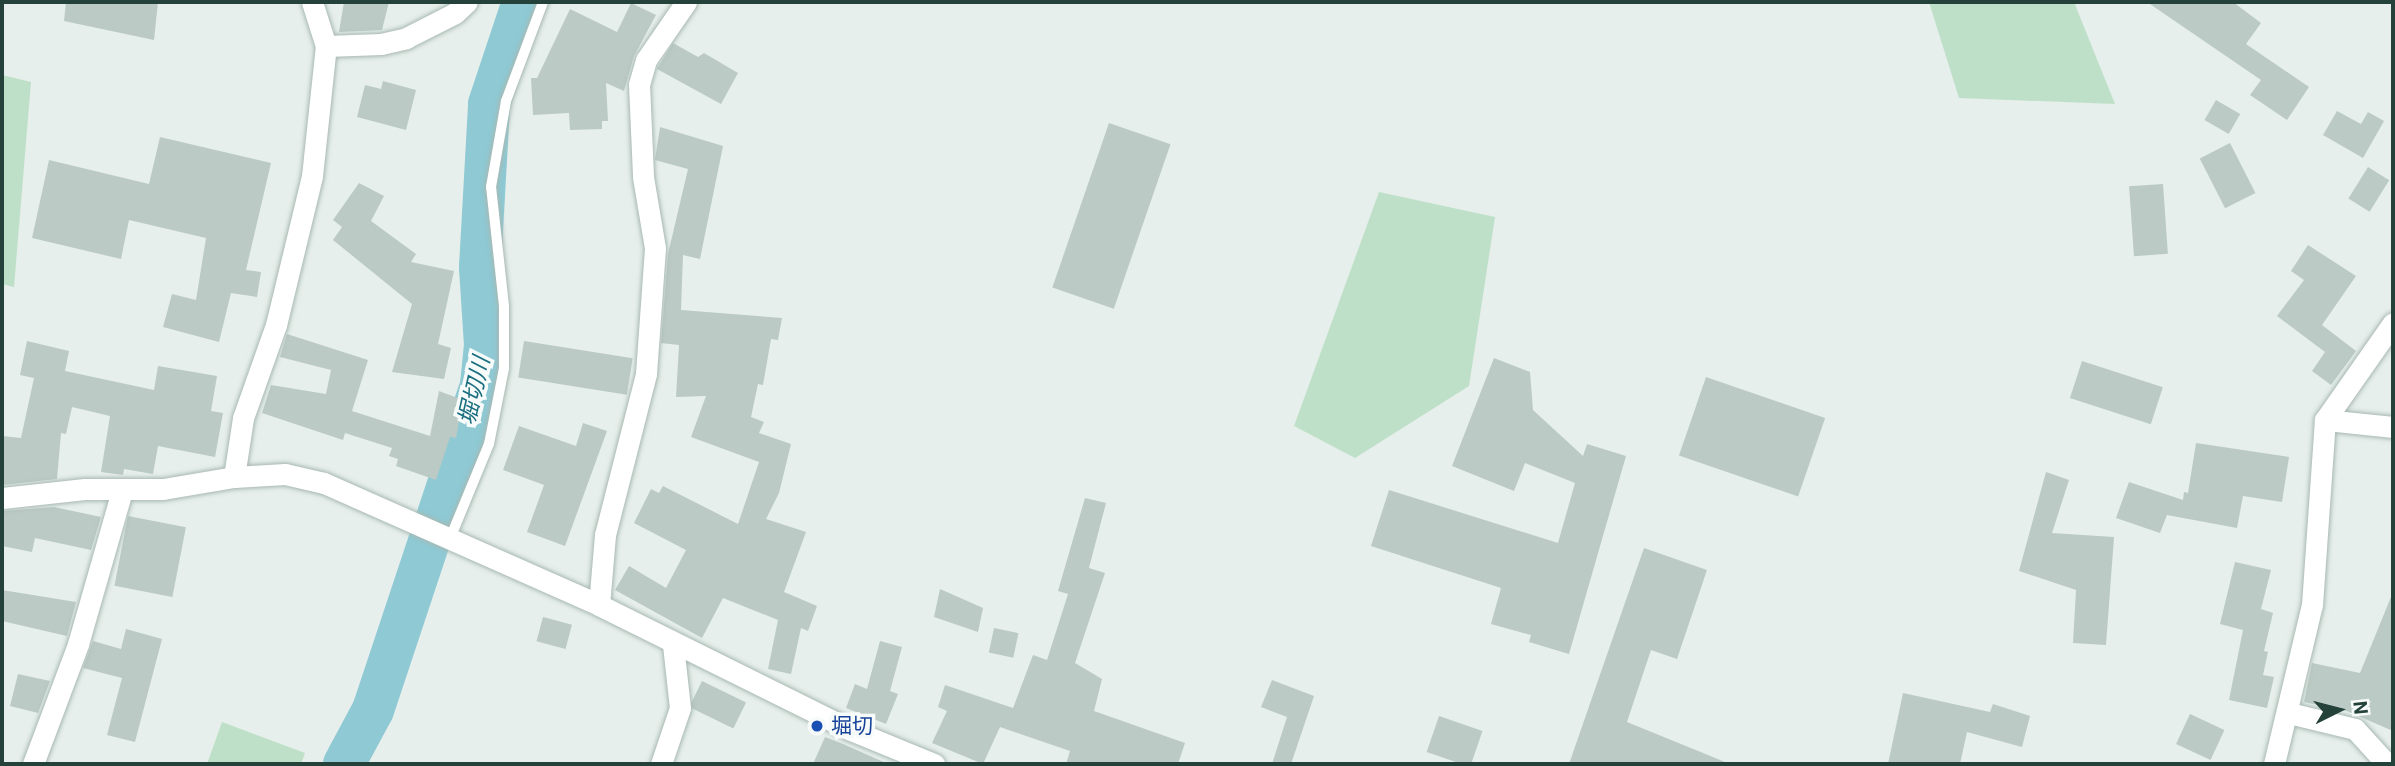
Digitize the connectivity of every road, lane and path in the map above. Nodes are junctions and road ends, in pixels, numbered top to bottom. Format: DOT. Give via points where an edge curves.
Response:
graph roads {
  1 [pos="312,2"];
  2 [pos="467,2"];
  3 [pos="543,2"];
  4 [pos="686,2"];
  5 [pos="326,46"];
  6 [pos="2393,323"];
  7 [pos="2325,420"];
  8 [pos="2393,427"];
  9 [pos="234,477"];
  10 [pos="122,491"];
  11 [pos="2,498"];
  12 [pos="449,541"];
  13 [pos="599,605"];
  14 [pos="673,645"];
  15 [pos="2289,713"];
  16 [pos="33,764"];
  17 [pos="661,764"];
  18 [pos="934,764"];
  19 [pos="2274,764"];
  20 [pos="2387,764"];
  1 -- 5 [label="street"];
  2 -- 5 [label="street" via="456,13 406,38"];
  3 -- 12 [label="lane" via="506,101 491,187 504,306 504,368 489,444"];
  4 -- 13 [label="street" via="646,60 639,84 643,177 655,248 646,374 605,536"];
  5 -- 9 [label="street" via="312,176 276,325 243,418"];
  6 -- 7 [label="street"];
  7 -- 8 [label="street"];
  7 -- 15 [label="street" via="2312,605"];
  9 -- 10 [label="street"];
  9 -- 12 [label="street" via="285,474 324,483"];
  10 -- 11 [label="street" via="85,489"];
  10 -- 16 [label="street" via="78,644"];
  12 -- 13 [label="street"];
  13 -- 14 [label="street"];
  14 -- 17 [label="street" via="680,708"];
  14 -- 18 [label="street"];
  15 -- 19 [label="street"];
  15 -- 20 [label="street" via="2355,729"];
}
